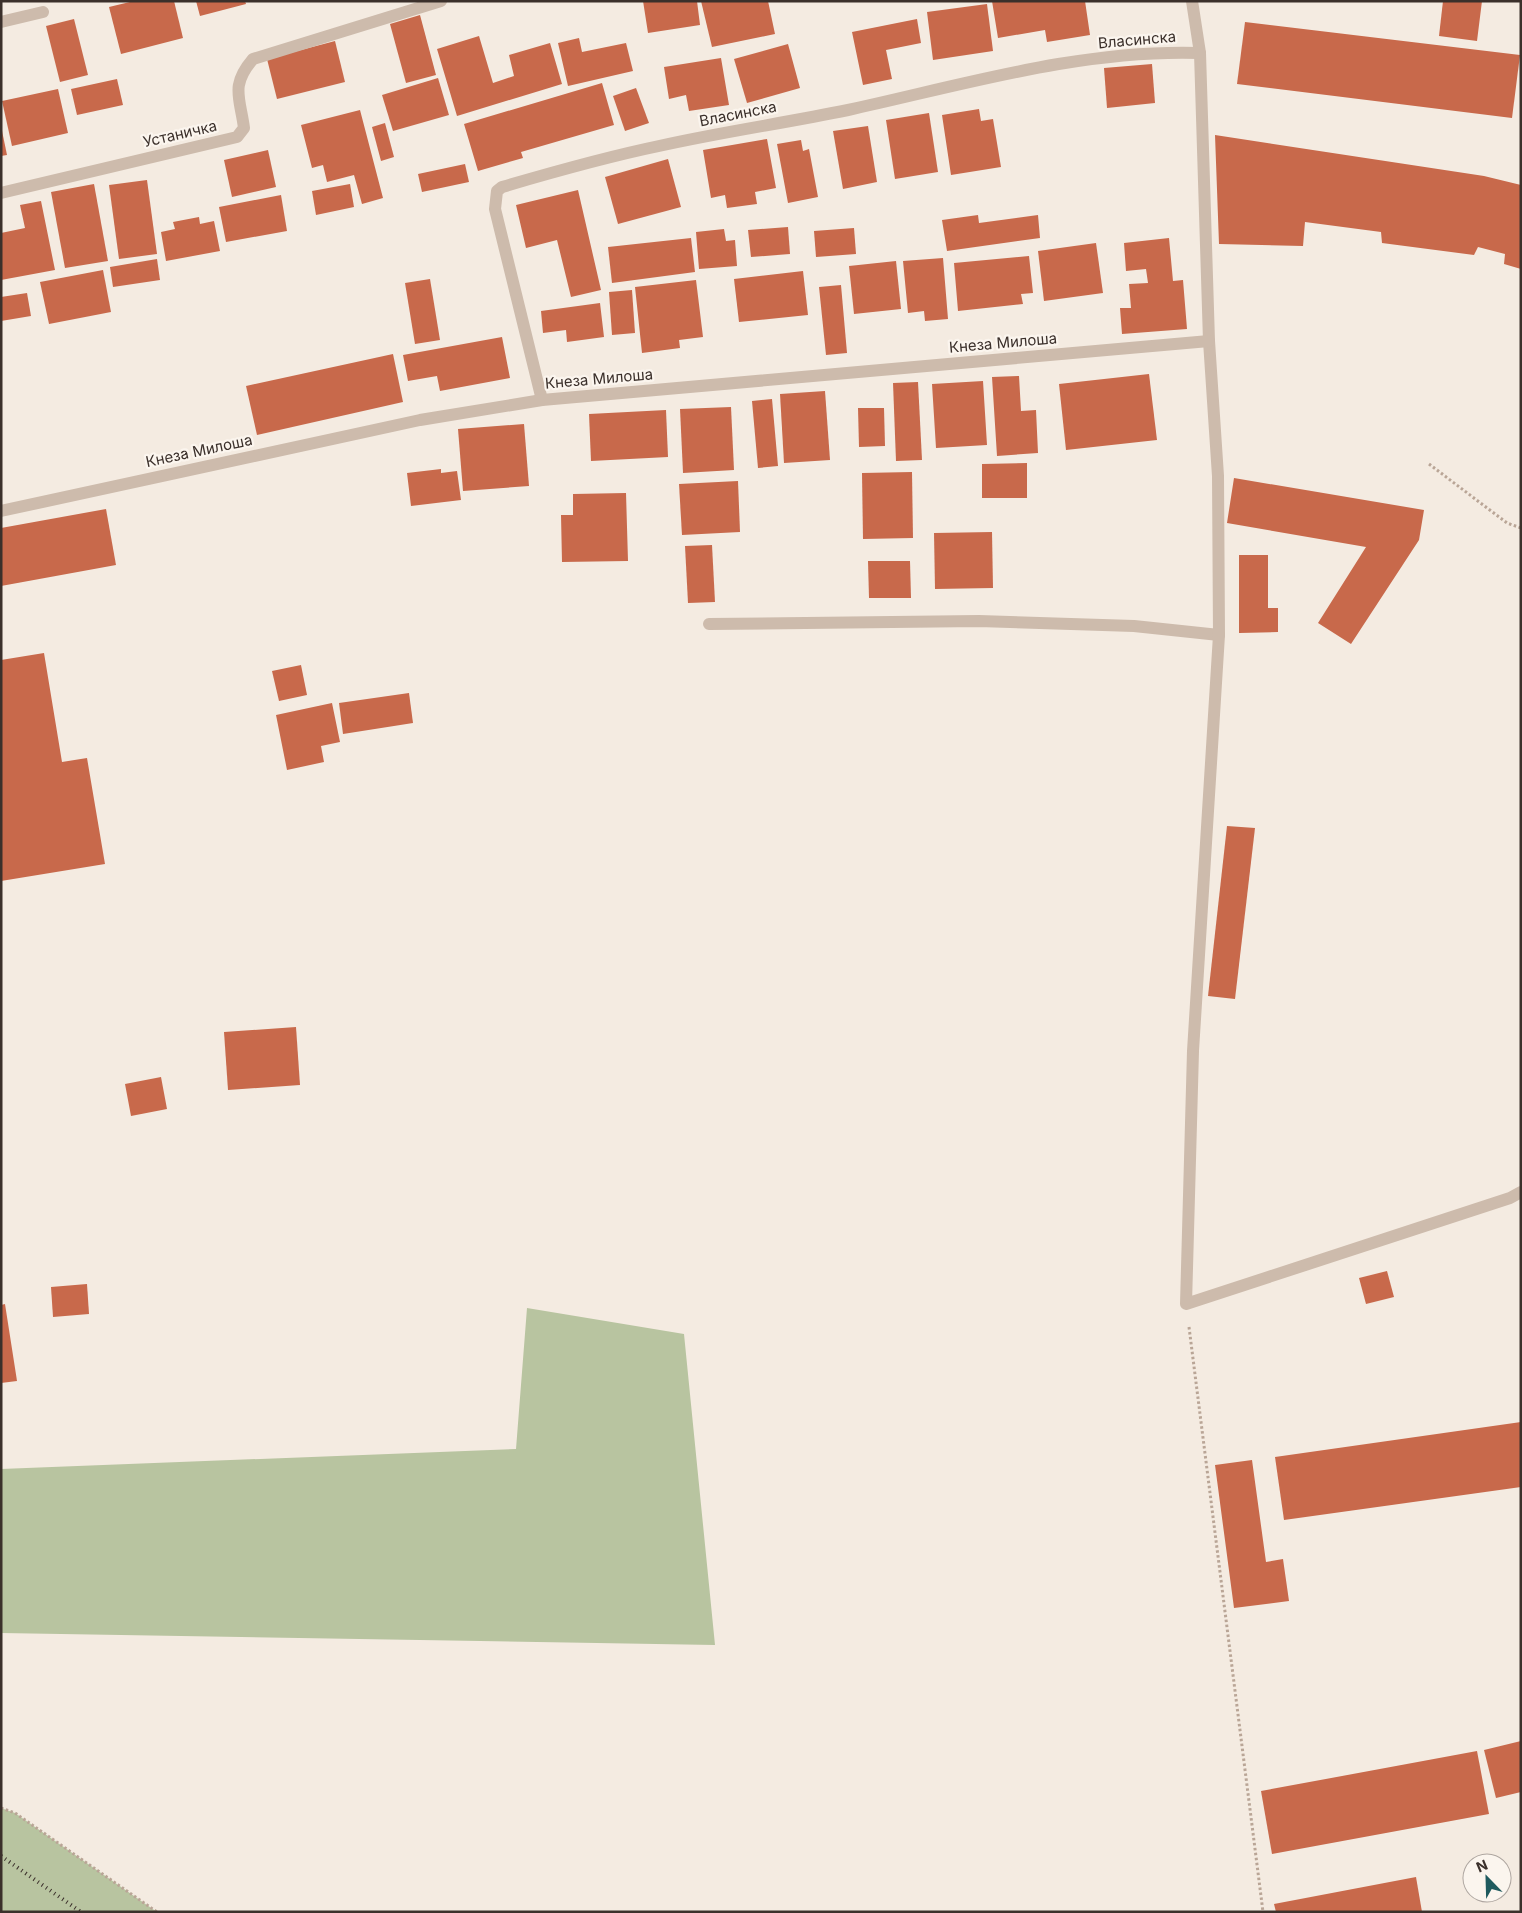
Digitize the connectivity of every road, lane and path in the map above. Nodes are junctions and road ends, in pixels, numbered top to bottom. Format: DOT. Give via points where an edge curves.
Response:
graph roads {
  1 [pos="442,1"];
  2 [pos="1192,1"];
  3 [pos="43,12"];
  4 [pos="1,22"];
  5 [pos="1200,53"];
  6 [pos="1,194"];
  7 [pos="1209,341"];
  8 [pos="542,400"];
  9 [pos="1429,464"];
  10 [pos="1,511"];
  11 [pos="1521,528"];
  12 [pos="709,624"];
  13 [pos="1219,635"];
  14 [pos="1521,1192"];
  15 [pos="1186,1304"];
  16 [pos="1,1808"];
  17 [pos="157,1912"];
  18 [pos="1263,1912"];
  1 -- 6 [label="street, Устаничка" via="252,59 237,84 244,128 236,137"];
  2 -- 5 [label="street"];
  3 -- 4 [label="street"];
  5 -- 7 [label="street"];
  5 -- 8 [label="street, Власинска" via="1161,52 1010,74 658,146 502,187 497,191 494,209"];
  7 -- 8 [label="street, Кнеза Милоша"];
  7 -- 13 [label="street" via="1218,476"];
  8 -- 10 [label="street, Кнеза Милоша" via="420,420"];
  9 -- 11 [label="path" via="1507,523"];
  12 -- 13 [label="street" via="979,621 1134,626"];
  13 -- 15 [label="street" via="1193,1052"];
  14 -- 15 [label="street"];
  15 -- 18 [label="path"];
  16 -- 17 [label="path" via="15,1813"];
}
